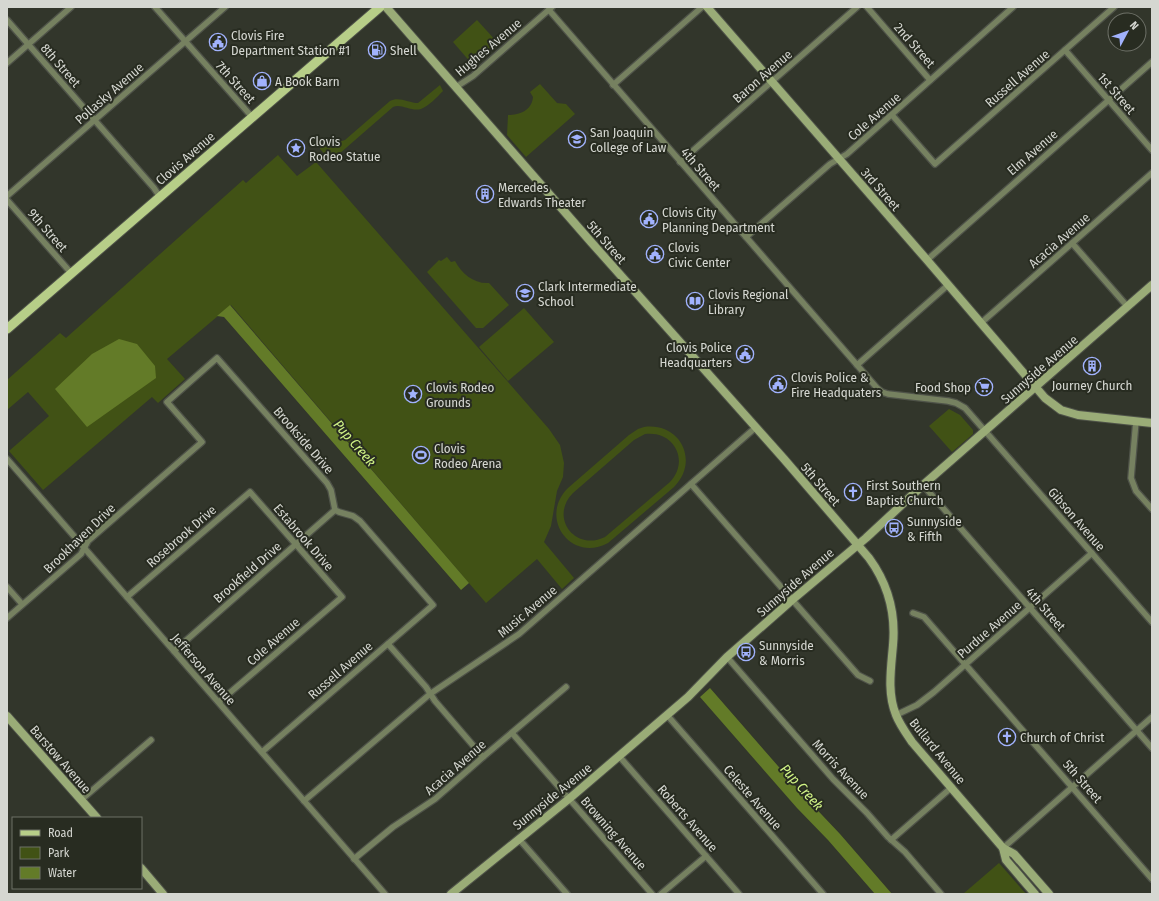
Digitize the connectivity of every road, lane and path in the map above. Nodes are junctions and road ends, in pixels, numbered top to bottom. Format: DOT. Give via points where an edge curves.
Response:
graph roads {
  1 [pos="71,7"];
  2 [pos="155,7"];
  3 [pos="225,7"];
  4 [pos="380,7"];
  5 [pos="386,7"];
  6 [pos="702,7"];
  7 [pos="707,7"];
  8 [pos="858,7"];
  9 [pos="867,7"];
  10 [pos="1013,7"];
  11 [pos="1114,7"];
  12 [pos="550,8"];
  13 [pos="7,20"];
  14 [pos="185,41"];
  15 [pos="28,44"];
  16 [pos="1065,50"];
  17 [pos="1152,62"];
  18 [pos="7,63"];
  19 [pos="930,80"];
  20 [pos="771,82"];
  21 [pos="613,85"];
  22 [pos="456,87"];
  23 [pos="1108,100"];
  24 [pos="892,115"];
  25 [pos="253,118"];
  26 [pos="94,120"];
  27 [pos="1152,150"];
  28 [pos="839,159"];
  29 [pos="680,162"];
  30 [pos="1152,173"];
  31 [pos="7,196"];
  32 [pos="160,198"];
  33 [pos="7,200"];
  34 [pos="746,237"];
  35 [pos="1072,243"];
  36 [pos="927,260"];
  37 [pos="72,274"];
  38 [pos="948,285"];
  39 [pos="1152,285"];
  40 [pos="1127,306"];
  41 [pos="981,323"];
  42 [pos="7,329"];
  43 [pos="857,365"];
  44 [pos="1036,387"];
  45 [pos="885,394"];
  46 [pos="1136,421"];
  47 [pos="1152,423"];
  48 [pos="756,428"];
  49 [pos="985,431"];
  50 [pos="202,442"];
  51 [pos="7,459"];
  52 [pos="691,484"];
  53 [pos="924,485"];
  54 [pos="250,492"];
  55 [pos="1152,509"];
  56 [pos="335,510"];
  57 [pos="296,544"];
  58 [pos="858,544"];
  59 [pos="84,548"];
  60 [pos="1092,553"];
  61 [pos="7,587"];
  62 [pos="127,597"];
  63 [pos="342,597"];
  64 [pos="792,600"];
  65 [pos="22,604"];
  66 [pos="1030,608"];
  67 [pos="913,613"];
  68 [pos="7,618"];
  69 [pos="1152,622"];
  70 [pos="388,644"];
  71 [pos="174,651"];
  72 [pos="727,657"];
  73 [pos="965,664"];
  74 [pos="870,681"];
  75 [pos="566,687"];
  76 [pos="430,694"];
  77 [pos="219,702"];
  78 [pos="667,715"];
  79 [pos="7,716"];
  80 [pos="896,716"];
  81 [pos="1152,717"];
  82 [pos="1137,730"];
  83 [pos="512,733"];
  84 [pos="151,740"];
  85 [pos="1152,748"];
  86 [pos="262,752"];
  87 [pos="619,756"];
  88 [pos="482,757"];
  89 [pos="1072,787"];
  90 [pos="952,788"];
  91 [pos="570,798"];
  92 [pos="81,800"];
  93 [pos="304,801"];
  94 [pos="96,817"];
  95 [pos="519,839"];
  96 [pos="891,840"];
  97 [pos="1003,848"];
  98 [pos="706,856"];
  99 [pos="354,859"];
  100 [pos="142,869"];
  101 [pos="1152,878"];
  102 [pos="163,894"];
  103 [pos="385,894"];
  104 [pos="452,894"];
  105 [pos="567,894"];
  106 [pos="652,894"];
  107 [pos="661,894"];
  108 [pos="739,894"];
  109 [pos="823,894"];
  110 [pos="941,894"];
  111 [pos="1035,894"];
  112 [pos="1050,894"];
  1 -- 15 [label="street"];
  2 -- 14 [label="street, 7th Street"];
  3 -- 14 [label="street, Pollasky Avenue"];
  4 -- 25 [label="main road, Clovis Avenue"];
  5 -- 22 [label="main road, 5th Street"];
  6 -- 21 [label="street"];
  7 -- 20 [label="main road, 3rd Street"];
  8 -- 20 [label="street, Baron Avenue"];
  9 -- 19 [label="street, 2nd Street"];
  10 -- 19 [label="street, Cole Avenue"];
  11 -- 16 [label="street, Russell Avenue"];
  12 -- 21 [label="street, 4th Street"];
  12 -- 22 [label="street, Hughes Avenue" via="468,80"];
  13 -- 15 [label="street, 8th Street"];
  14 -- 25 [label="street, 7th Street"];
  14 -- 26 [label="street, Pollasky Avenue"];
  15 -- 18 [label="street"];
  15 -- 26 [label="street, 8th Street"];
  16 -- 23 [label="street, 1st Street"];
  16 -- 24 [label="street, Russell Avenue" via="935,164"];
  17 -- 23 [label="street, Elm Avenue"];
  19 -- 24 [label="street, Cole Avenue"];
  20 -- 28 [label="main road, 3rd Street"];
  20 -- 29 [label="street, Baron Avenue"];
  21 -- 29 [label="street, 4th Street"];
  22 -- 48 [label="main road, 5th Street"];
  23 -- 27 [label="street, 1st Street"];
  23 -- 36 [label="street, Elm Avenue"];
  24 -- 28 [label="street, Cole Avenue"];
  25 -- 32 [label="main road, Clovis Avenue"];
  26 -- 31 [label="street, Pollasky Avenue"];
  26 -- 32 [label="street, 8th Street"];
  28 -- 34 [label="street, Cole Avenue"];
  28 -- 36 [label="main road, 3rd Street"];
  29 -- 34 [label="street, 4th Street"];
  30 -- 35 [label="street, Acacia Avenue"];
  32 -- 37 [label="main road, Clovis Avenue"];
  33 -- 37 [label="street, 9th Street"];
  34 -- 43 [label="street, 4th Street"];
  35 -- 40 [label="street"];
  35 -- 41 [label="street, Acacia Avenue"];
  36 -- 38 [label="main road, 3rd Street"];
  37 -- 42 [label="main road, Clovis Avenue"];
  38 -- 41 [label="main road, 3rd Street"];
  38 -- 43 [label="street"];
  39 -- 40 [label="main road, Sunnyside Avenue"];
  40 -- 44 [label="main road, Sunnyside Avenue"];
  41 -- 44 [label="main road, 3rd Street"];
  43 -- 45 [label="street, 4th Street"];
  44 -- 46 [label="main road, 3rd Street" via="1061,410 1078,415"];
  44 -- 49 [label="main road, Sunnyside Avenue"];
  45 -- 49 [label="street, Gibson Avenue" via="952,402 968,411"];
  46 -- 47 [label="main road, 3rd Street"];
  46 -- 55 [label="street" via="1131,478 1136,491"];
  48 -- 52 [label="street, Music Avenue"];
  48 -- 58 [label="main road, 5th Street"];
  49 -- 53 [label="main road, Sunnyside Avenue"];
  49 -- 60 [label="street, Gibson Avenue"];
  50 -- 56 [label="street, Brookside Drive" via="167,402 217,358 327,483"];
  50 -- 59 [label="street, Brookhaven Drive" via="88,541"];
  51 -- 59 [label="street, Jefferson Avenue"];
  52 -- 64 [label="street"];
  52 -- 76 [label="street, Music Avenue" via="519,634"];
  53 -- 58 [label="main road, Sunnyside Avenue"];
  53 -- 66 [label="street, 4th Street"];
  54 -- 57 [label="street, Estabrook Drive"];
  54 -- 62 [label="street, Rosebrook Drive"];
  56 -- 57 [label="street, Brookfield Drive"];
  56 -- 70 [label="street, Russell Avenue" via="360,521 433,605"];
  57 -- 63 [label="street, Estabrook Drive"];
  57 -- 71 [label="street, Brookfield Drive"];
  58 -- 64 [label="main road, Sunnyside Avenue"];
  58 -- 80 [label="main road, Bullard Avenue" via="877,569 889,597 893,635 890,685"];
  59 -- 62 [label="street, Jefferson Avenue"];
  59 -- 65 [label="street, Brookhaven Drive" via="81,554"];
  60 -- 66 [label="street, Purdue Avenue"];
  60 -- 69 [label="street, Gibson Avenue"];
  61 -- 65 [label="street"];
  62 -- 71 [label="street, Jefferson Avenue"];
  63 -- 77 [label="street, Cole Avenue"];
  64 -- 72 [label="main road, Sunnyside Avenue"];
  64 -- 74 [label="street" via="858,675"];
  65 -- 68 [label="street, Brookhaven Drive"];
  66 -- 73 [label="street, Purdue Avenue"];
  66 -- 82 [label="street, 4th Street"];
  67 -- 73 [label="street, 5th Street" via="924,617"];
  70 -- 76 [label="street"];
  70 -- 86 [label="street, Russell Avenue"];
  71 -- 77 [label="street, Jefferson Avenue"];
  72 -- 78 [label="main road, Sunnyside Avenue"];
  72 -- 96 [label="street, Morris Avenue"];
  73 -- 80 [label="street, Purdue Avenue" via="917,705"];
  73 -- 89 [label="street, 5th Street"];
  75 -- 83 [label="street, Acacia Avenue"];
  76 -- 88 [label="street"];
  76 -- 93 [label="street, Music Avenue"];
  77 -- 86 [label="street, Jefferson Avenue"];
  78 -- 87 [label="main road, Sunnyside Avenue"];
  78 -- 109 [label="street, Celeste Avenue"];
  79 -- 92 [label="main road, Barstow Avenue"];
  80 -- 90 [label="main road, Bullard Avenue" via="912,742"];
  81 -- 82 [label="street"];
  82 -- 85 [label="street, 4th Street"];
  82 -- 89 [label="street"];
  83 -- 88 [label="street, Acacia Avenue"];
  83 -- 91 [label="street, Browning Avenue"];
  84 -- 92 [label="street"];
  86 -- 93 [label="street, Jefferson Avenue"];
  87 -- 91 [label="main road, Sunnyside Avenue"];
  87 -- 98 [label="street, Roberts Avenue"];
  88 -- 99 [label="street, Acacia Avenue" via="435,799 393,826"];
  89 -- 97 [label="street"];
  89 -- 101 [label="street, 5th Street"];
  90 -- 96 [label="street"];
  90 -- 97 [label="main road, Bullard Avenue"];
  91 -- 95 [label="main road, Sunnyside Avenue"];
  91 -- 106 [label="street, Browning Avenue"];
  92 -- 94 [label="main road, Barstow Avenue"];
  93 -- 99 [label="street, Jefferson Avenue"];
  95 -- 104 [label="main road, Sunnyside Avenue"];
  95 -- 105 [label="street"];
  96 -- 110 [label="street, Morris Avenue" via="905,852"];
  97 -- 111 [label="main road, Bullard Avenue" via="1006,860"];
  97 -- 112 [label="main road, Bullard Avenue" via="1014,854"];
  98 -- 107 [label="street"];
  98 -- 108 [label="street, Roberts Avenue"];
  99 -- 103 [label="street, Jefferson Avenue"];
  100 -- 102 [label="main road"];
}
